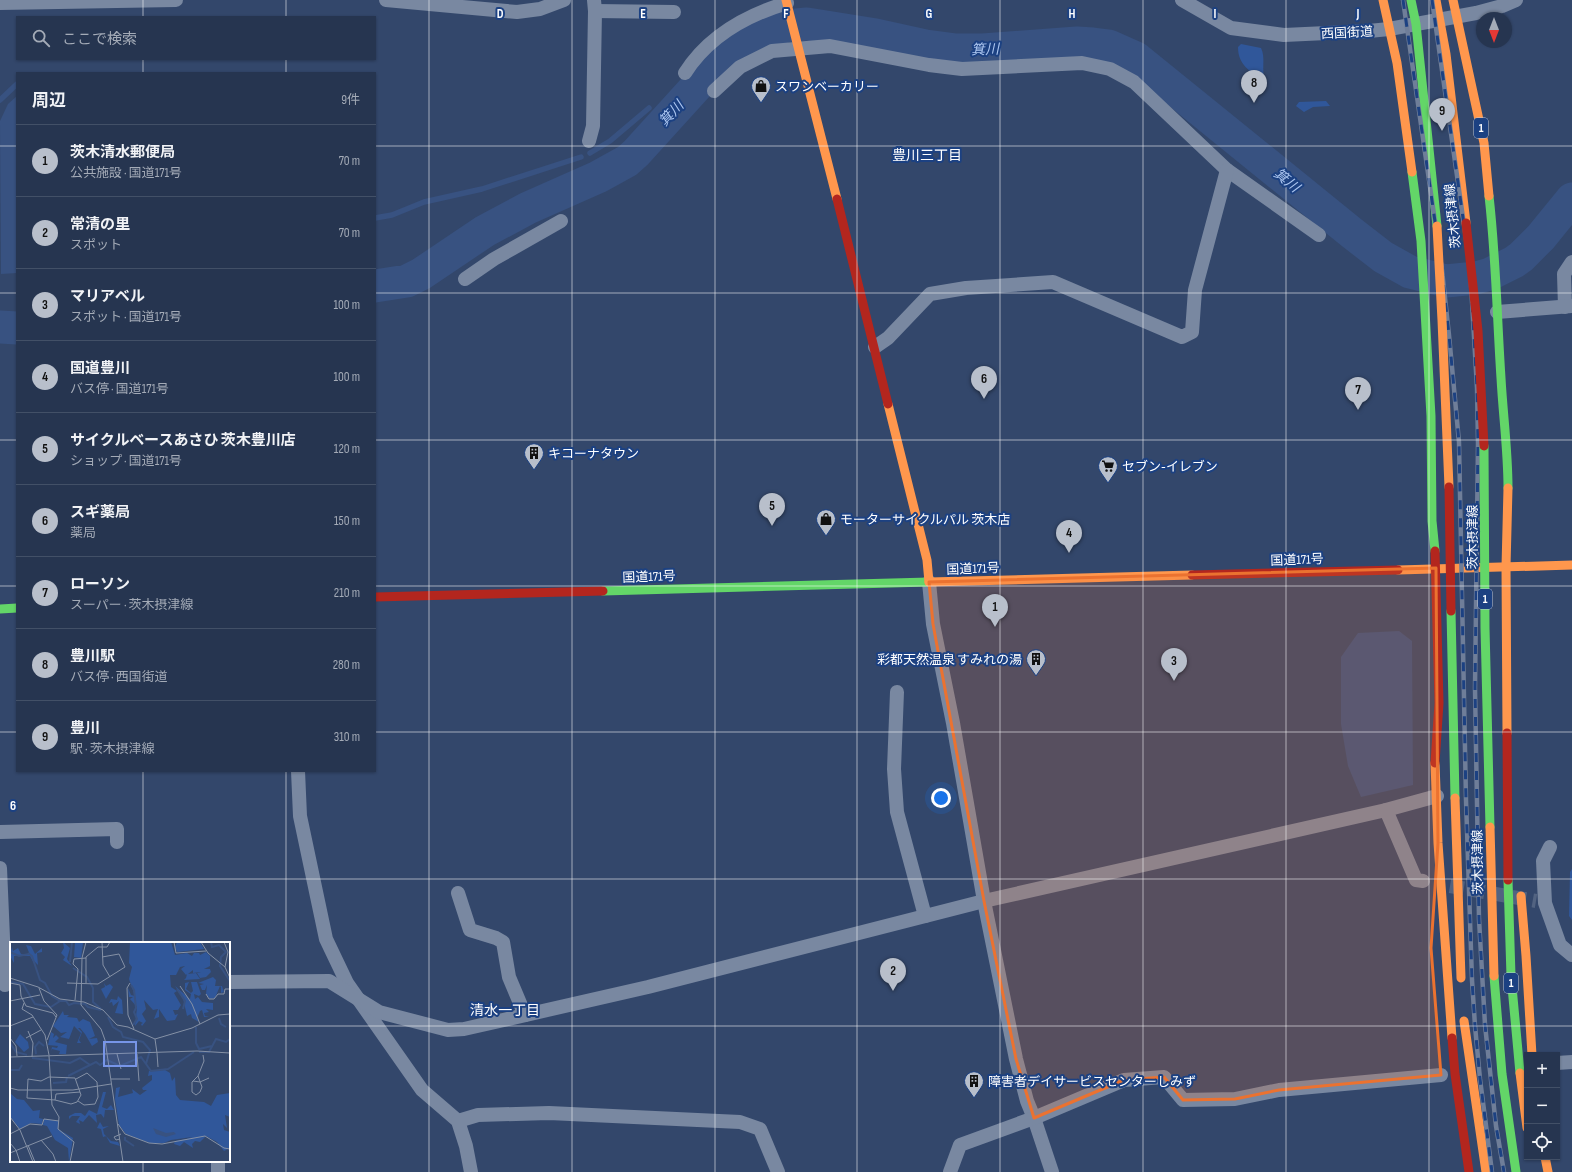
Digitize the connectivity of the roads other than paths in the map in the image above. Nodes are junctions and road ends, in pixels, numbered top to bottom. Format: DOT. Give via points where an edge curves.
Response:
graph roads {
  1 [pos="176,0"];
  2 [pos="386,0"];
  3 [pos="564,0"];
  4 [pos="1182,0"];
  5 [pos="1383,0"];
  6 [pos="1411,0"];
  7 [pos="1436,0"];
  8 [pos="1453,0"];
  9 [pos="1516,0"];
  10 [pos="0,3"];
  11 [pos="595,5"];
  12 [pos="788,5"];
  13 [pos="674,12"];
  14 [pos="1457,16"];
  15 [pos="1440,19"];
  16 [pos="1416,24"];
  17 [pos="1389,29"];
  18 [pos="798,45"];
  19 [pos="685,73"];
  20 [pos="714,91"];
  21 [pos="589,141"];
  22 [pos="1227,170"];
  23 [pos="561,221"];
  24 [pos="1319,235"];
  25 [pos="1572,262"];
  26 [pos="465,279"];
  27 [pos="1568,307"];
  28 [pos="1497,312"];
  29 [pos="875,347"];
  30 [pos="1572,565"];
  31 [pos="1506,567"];
  32 [pos="1436,568"];
  33 [pos="929,582"];
  34 [pos="376,597"];
  35 [pos="16,608"];
  36 [pos="0,609"];
  37 [pos="897,692"];
  38 [pos="298,772"];
  39 [pos="1437,796"];
  40 [pos="1386,810"];
  41 [pos="0,832"];
  42 [pos="1508,838"];
  43 [pos="116,842"];
  44 [pos="1438,843"];
  45 [pos="1550,846"];
  46 [pos="1518,866"];
  47 [pos="0,868"];
  48 [pos="1423,881"];
  49 [pos="1521,889"];
  50 [pos="458,893"];
  51 [pos="984,901"];
  52 [pos="925,916"];
  53 [pos="1434,919"];
  54 [pos="1572,955"];
  55 [pos="230,982"];
  56 [pos="1461,982"];
  57 [pos="5,985"];
  58 [pos="357,998"];
  59 [pos="1463,1008"];
  60 [pos="525,1015"];
  61 [pos="1532,1052"];
  62 [pos="1572,1062"];
  63 [pos="1560,1063"];
  64 [pos="1441,1075"];
  65 [pos="1034,1118"];
  66 [pos="458,1121"];
  67 [pos="1526,1124"];
  68 [pos="1546,1160"];
  69 [pos="471,1172"];
  70 [pos="778,1172"];
  71 [pos="950,1172"];
  72 [pos="1052,1172"];
  73 [pos="1469,1172"];
  74 [pos="1486,1172"];
  75 [pos="1516,1172"];
  76 [pos="1548,1172"];
  1 -- 10 [label="street"];
  2 -- 3 [label="street" via="522,12 540,9"];
  4 -- 17 [label="street, 西国街道" via="1231,28 1284,35"];
  5 -- 17 [label="main road"];
  6 -- 16 [label="main road, 茨木摂津線"];
  7 -- 15 [label="main road, 茨木摂津線 / 1"];
  8 -- 14 [label="main road, 1"];
  9 -- 14 [label="street, 西国街道" via="1502,6"];
  11 -- 13 [label="street"];
  11 -- 21 [label="street" via="593,126"];
  12 -- 18 [label="main road"];
  12 -- 19 [label="street" via="756,13 734,27 705,48"];
  14 -- 15 [label="street, 西国街道"];
  14 -- 28 [label="main road, 1" via="1484,143 1494,242"];
  15 -- 16 [label="street, 西国街道"];
  15 -- 75 [label="main road, 茨木摂津線 / 1, bridge" via="1478,331 1485,455 1485,636 1494,976 1505,1109"];
  16 -- 17 [label="street, 西国街道"];
  16 -- 56 [label="main road, 茨木摂津線, bridge" via="1437,226 1444,333 1456,875"];
  17 -- 32 [label="main road" via="1397,63 1421,241"];
  18 -- 20 [label="street" via="772,51 740,67"];
  18 -- 22 [label="street" via="830,46 962,69 1082,63 1110,69 1134,82"];
  18 -- 29 [label="main road"];
  22 -- 24 [label="street"];
  22 -- 29 [label="street" via="1195,290 1192,332 1182,337 1053,282 966,288 930,294 888,338"];
  23 -- 26 [label="street" via="494,259"];
  25 -- 27 [label="street" via="1564,274"];
  27 -- 28 [label="street"];
  28 -- 31 [label="main road, 1" via="1508,458"];
  29 -- 33 [label="main road" via="925,546"];
  30 -- 31 [label="main road, 国道171号"];
  31 -- 32 [label="main road, 国道171号"];
  31 -- 42 [label="main road, 1"];
  32 -- 33 [label="main road, 国道171号"];
  32 -- 39 [label="main road"];
  33 -- 34 [label="main road, 国道171号"];
  33 -- 51 [label="street" via="933,624"];
  35 -- 36 [label="main road"];
  37 -- 52 [label="street" via="894,769 897,812"];
  38 -- 58 [label="street" via="300,816 326,939"];
  39 -- 40 [label="street"];
  39 -- 44 [label="main road"];
  40 -- 48 [label="street" via="1416,880"];
  40 -- 51 [label="street"];
  41 -- 43 [label="street" via="116,829"];
  42 -- 46 [label="main road, 1" via="1514,845"];
  42 -- 67 [label="main road, 1" via="1511,976"];
  44 -- 53 [label="main road"];
  44 -- 73 [label="main road" via="1455,1074"];
  45 -- 54 [label="street" via="1543,861 1541,902 1560,945"];
  47 -- 57 [label="street"];
  49 -- 61 [label="main road, 1"];
  50 -- 60 [label="street" via="470,930 503,942 509,977"];
  51 -- 52 [label="street"];
  51 -- 65 [label="street" via="1016,1059 1026,1101"];
  52 -- 60 [label="street" via="655,985"];
  55 -- 58 [label="street" via="329,981"];
  58 -- 60 [label="street" via="379,1012 448,1030 464,1029"];
  58 -- 66 [label="street" via="422,1090"];
  59 -- 74 [label="main road"];
  62 -- 63 [label="street"];
  64 -- 65 [label="street" via="1279,1090 1235,1099 1183,1100 1164,1077 1124,1080"];
  65 -- 71 [label="street" via="960,1145"];
  65 -- 72 [label="street"];
  66 -- 69 [label="street"];
  66 -- 70 [label="street" via="478,1115 549,1113 740,1122 760,1129"];
  68 -- 76 [label="main road"];
}
